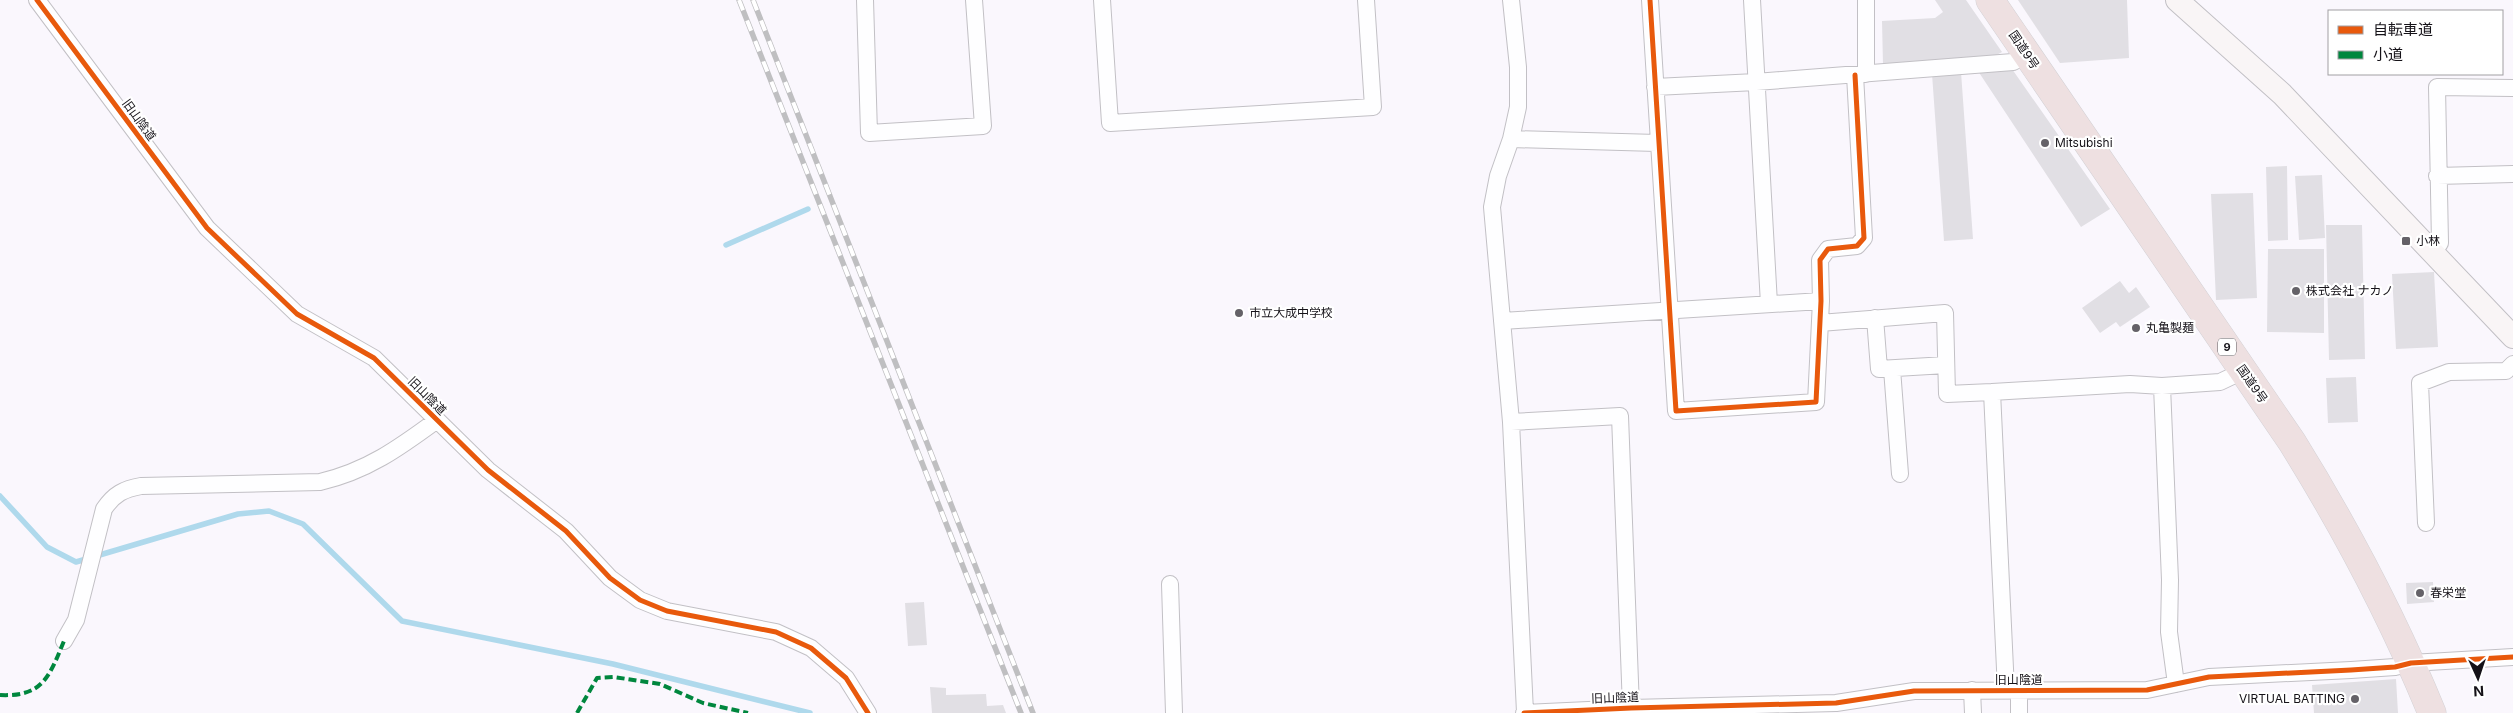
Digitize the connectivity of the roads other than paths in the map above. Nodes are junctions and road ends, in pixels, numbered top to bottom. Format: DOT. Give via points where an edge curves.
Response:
graph roads {
  1 [pos="36,0"];
  2 [pos="865,0"];
  3 [pos="974,0"];
  4 [pos="1102,0"];
  5 [pos="1366,0"];
  6 [pos="1511,0"];
  7 [pos="1650,0"];
  8 [pos="1752,0"];
  9 [pos="1866,0"];
  10 [pos="1990,0"];
  11 [pos="2188,3"];
  12 [pos="2027,55"];
  13 [pos="1860,74"];
  14 [pos="1756,82"];
  15 [pos="1655,87"];
  16 [pos="2513,88"];
  17 [pos="1511,139"];
  18 [pos="1657,143"];
  19 [pos="2513,174"];
  20 [pos="2437,176"];
  21 [pos="2433,253"];
  22 [pos="1821,301"];
  23 [pos="1769,304"];
  24 [pos="1669,310"];
  25 [pos="1875,318"];
  26 [pos="1502,321"];
  27 [pos="1820,323"];
  28 [pos="2513,337"];
  29 [pos="2513,364"];
  30 [pos="1946,365"];
  31 [pos="1892,369"];
  32 [pos="2243,371"];
  33 [pos="2162,386"];
  34 [pos="1992,392"];
  35 [pos="437,420"];
  36 [pos="1511,422"];
  37 [pos="1900,474"];
  38 [pos="2426,523"];
  39 [pos="1170,584"];
  40 [pos="64,641"];
  41 [pos="2513,657"];
  42 [pos="2411,663"];
  43 [pos="2176,684"];
  44 [pos="1972,690"];
  45 [pos="2013,690"];
  46 [pos="1631,708"];
  47 [pos="868,713"];
  48 [pos="1174,713"];
  49 [pos="1525,713"];
  50 [pos="1972,713"];
  51 [pos="2019,713"];
  52 [pos="2432,713"];
  1 -- 35 [label="street, 旧山陰道" via="207,228 296,314 374,358"];
  2 -- 3 [label="street" via="869,133 983,126"];
  4 -- 5 [label="street" via="1110,123 1373,107"];
  6 -- 17 [label="street" via="1518,67 1518,107"];
  7 -- 15 [label="street"];
  8 -- 14 [label="street"];
  9 -- 13 [label="street"];
  10 -- 12 [label="highway, 国道9号 / 9"];
  11 -- 21 [label="street" via="2282,94"];
  12 -- 13 [label="street" via="2013,62"];
  12 -- 32 [label="highway, 国道9号 / 9"];
  13 -- 14 [label="street"];
  13 -- 22 [label="street" via="1864,238 1857,246 1828,249 1820,260"];
  14 -- 15 [label="street"];
  14 -- 23 [label="street"];
  15 -- 18 [label="street"];
  16 -- 20 [label="street" via="2438,87"];
  17 -- 18 [label="street"];
  17 -- 26 [label="street" via="1498,176 1492,207"];
  18 -- 24 [label="street"];
  19 -- 20 [label="street"];
  20 -- 21 [label="street" via="2440,243"];
  21 -- 28 [label="street"];
  22 -- 23 [label="street"];
  22 -- 27 [label="street"];
  23 -- 24 [label="street"];
  24 -- 26 [label="street"];
  24 -- 27 [label="street" via="1676,412 1816,402"];
  25 -- 27 [label="street"];
  25 -- 30 [label="street" via="1945,313"];
  25 -- 31 [label="street" via="1879,369"];
  26 -- 36 [label="street"];
  29 -- 38 [label="street" via="2506,371 2449,372 2420,384"];
  30 -- 31 [label="street"];
  30 -- 34 [label="street" via="1947,394"];
  31 -- 37 [label="street"];
  32 -- 33 [label="street" via="2220,382"];
  32 -- 42 [label="highway, 国道9号 / 9" via="2332,507"];
  33 -- 34 [label="street" via="2130,384"];
  33 -- 43 [label="street" via="2169,632"];
  34 -- 45 [label="street"];
  35 -- 40 [label="street" via="388,456 346,476 320,482 141,486 113,496 104,509 76,620"];
  35 -- 47 [label="street, 旧山陰道" via="488,470 566,531 610,578 640,600 667,611 776,632 811,648 846,678"];
  36 -- 46 [label="street" via="1620,416"];
  36 -- 49 [label="street"];
  39 -- 48 [label="street"];
  41 -- 42 [label="street, 旧山陰道"];
  42 -- 43 [label="street, 旧山陰道" via="2395,667 2209,677"];
  42 -- 52 [label="highway, 国道9号 / 9"];
  43 -- 45 [label="street, 旧山陰道" via="2147,690"];
  44 -- 45 [label="street, 旧山陰道"];
  44 -- 46 [label="street, 旧山陰道" via="1914,692 1836,703"];
  44 -- 50 [label="street"];
  45 -- 51 [label="street"];
  46 -- 49 [label="street, 旧山陰道"];
}
